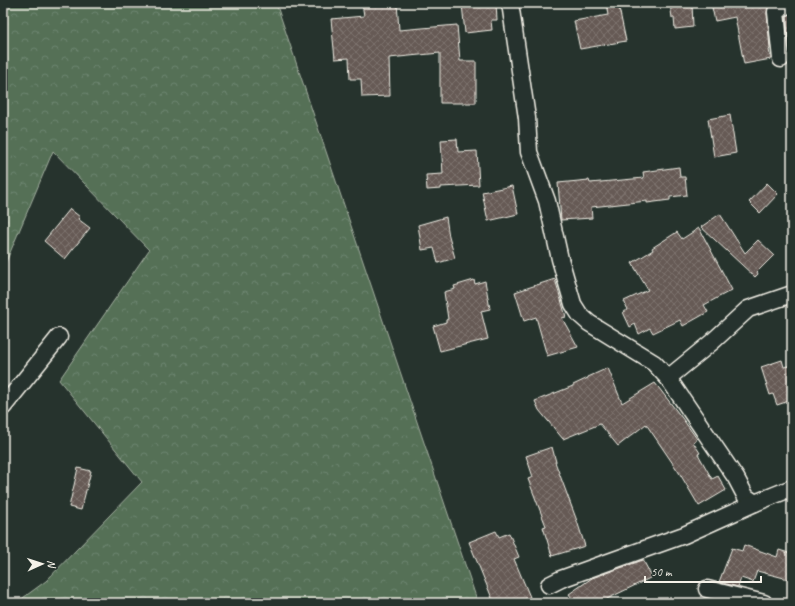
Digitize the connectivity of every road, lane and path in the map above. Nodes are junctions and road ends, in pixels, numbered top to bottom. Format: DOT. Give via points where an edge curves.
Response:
graph roads {
  1 [pos="510,3"];
  2 [pos="790,3"];
  3 [pos="781,59"];
  4 [pos="792,294"];
  5 [pos="60,337"];
  6 [pos="668,378"];
  7 [pos="3,407"];
  8 [pos="792,488"];
  9 [pos="755,503"];
  10 [pos="549,585"];
  11 [pos="707,589"];
  12 [pos="764,603"];
  1 -- 6 [label="street" via="527,118 529,152 547,201 573,304 589,323 654,363"];
  2 -- 3 [label="street" via="776,12"];
  4 -- 6 [label="street" via="748,309"];
  5 -- 7 [label="street"];
  6 -- 9 [label="street" via="736,478 746,498"];
  8 -- 9 [label="street"];
  9 -- 10 [label="street" via="684,535"];
  11 -- 12 [label="street"];
}
